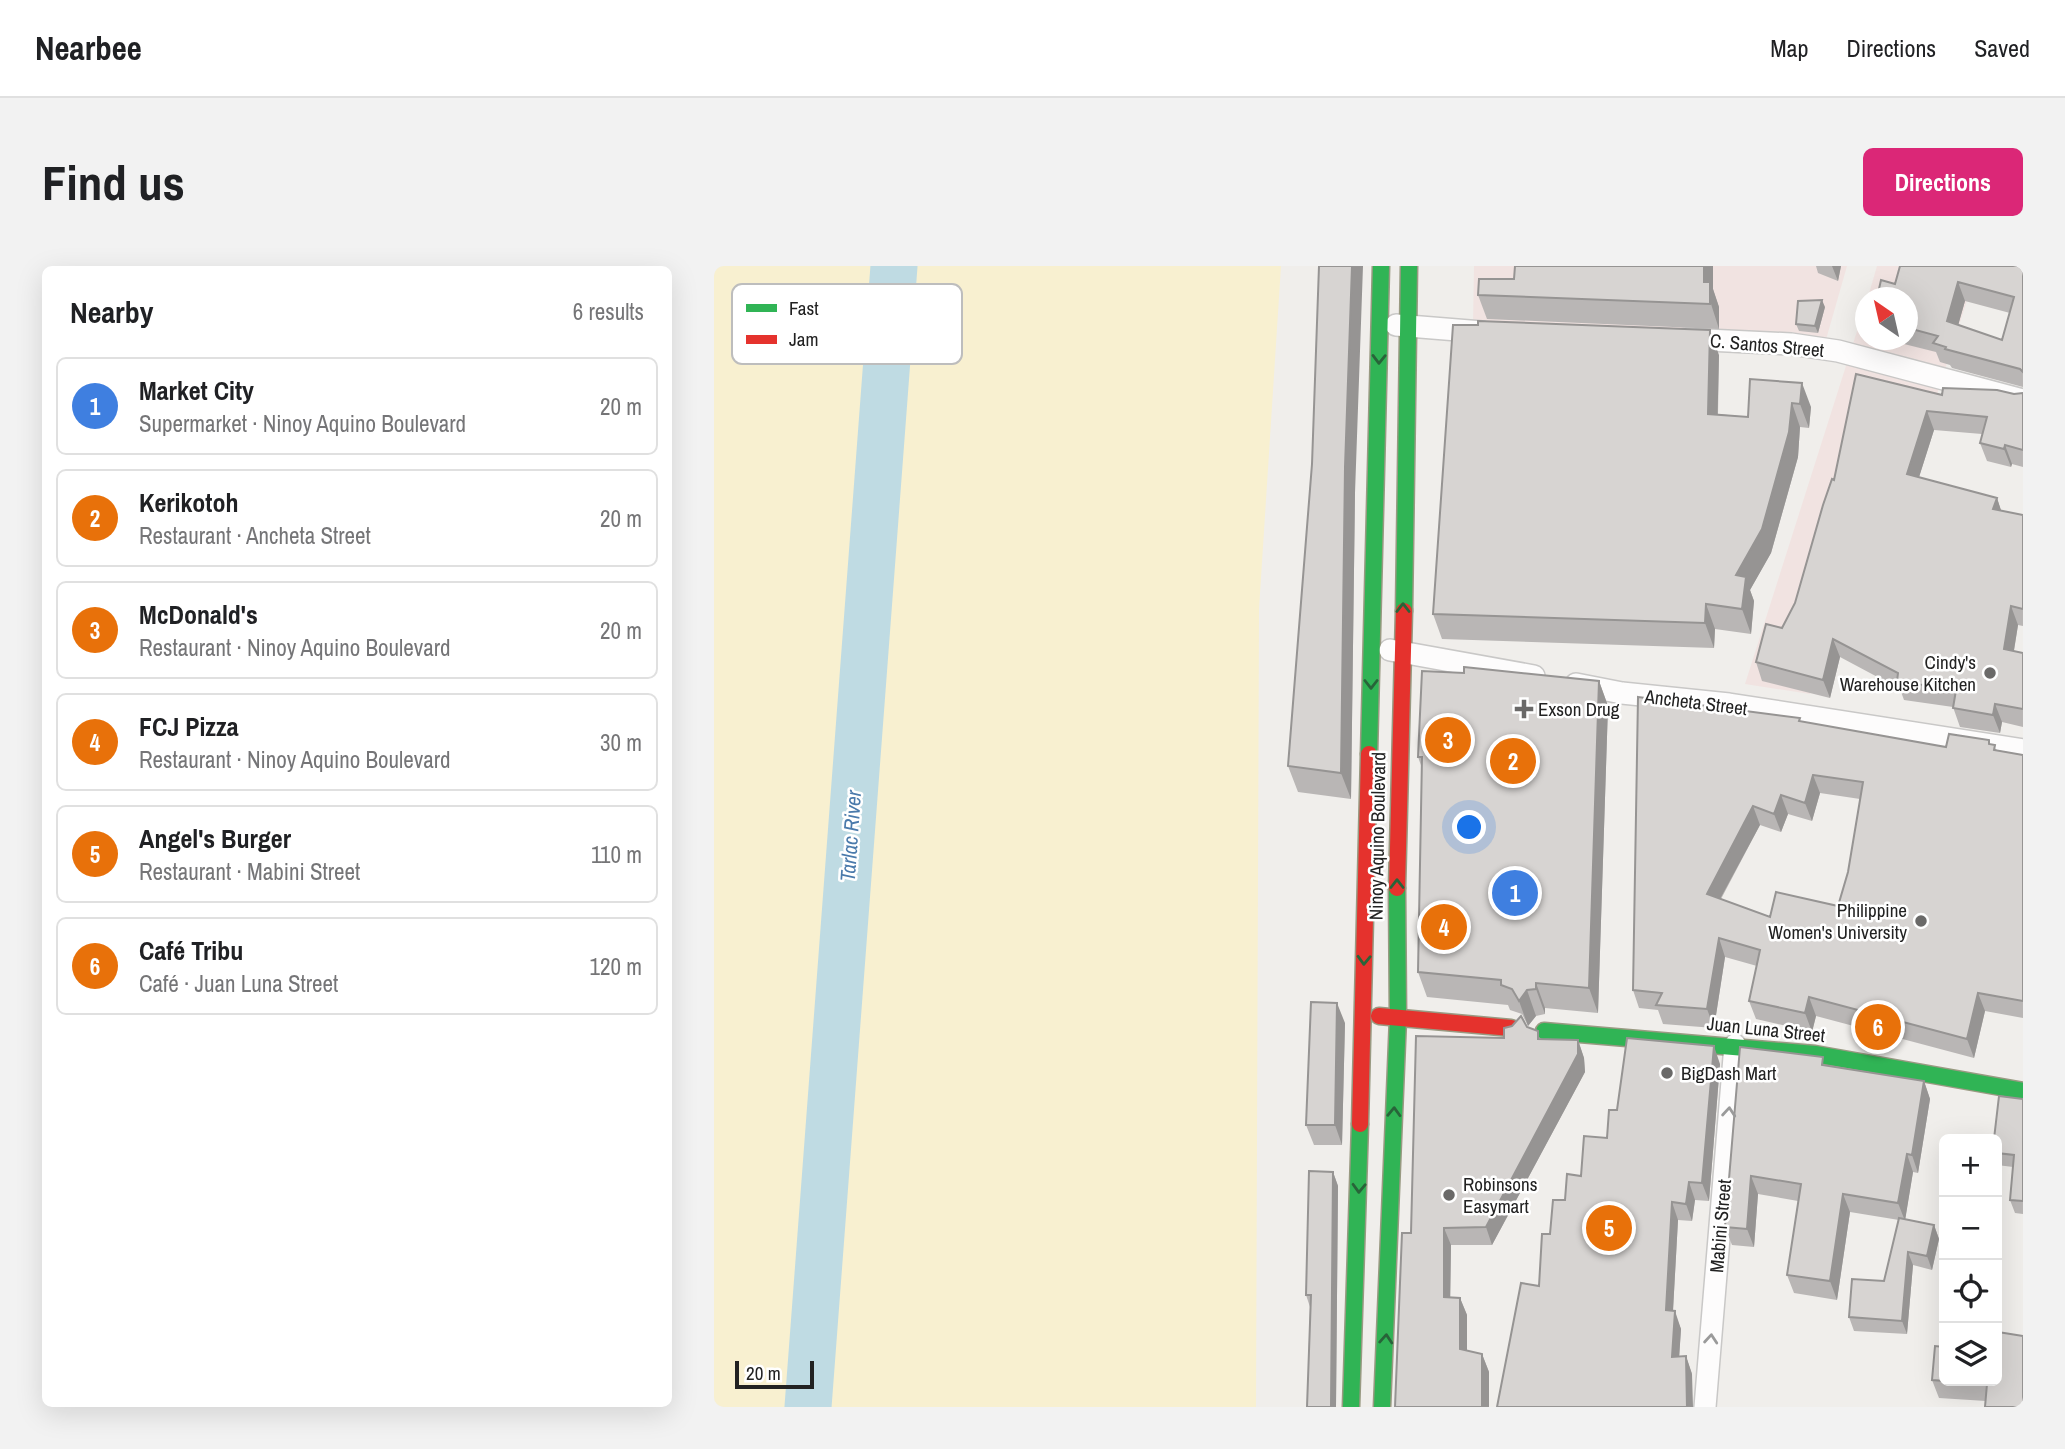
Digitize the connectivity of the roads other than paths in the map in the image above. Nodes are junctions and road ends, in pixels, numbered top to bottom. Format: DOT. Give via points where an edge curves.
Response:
graph roads {
  1 [pos="1381,266"];
  2 [pos="1409,266"];
  3 [pos="1380,323"];
  4 [pos="1409,327"];
  5 [pos="1503,334"];
  6 [pos="1660,339"];
  7 [pos="2023,400"];
  8 [pos="1371,647"];
  9 [pos="1403,652"];
  10 [pos="2023,750"];
  11 [pos="1362,1014"];
  12 [pos="1398,1018"];
  13 [pos="1511,1028"];
  14 [pos="1544,1031"];
  15 [pos="1735,1045"];
  16 [pos="2023,1091"];
  17 [pos="1351,1407"];
  18 [pos="1382,1407"];
  19 [pos="1705,1407"];
  1 -- 3 [label="main road, Ninoy Aquino Boulevard"];
  2 -- 4 [label="main road, Ninoy Aquino Boulevard"];
  3 -- 4 [label="street"];
  3 -- 8 [label="main road, Ninoy Aquino Boulevard, one-way"];
  4 -- 5 [label="street"];
  9 -- 4 [label="main road, Ninoy Aquino Boulevard, one-way"];
  6 -- 7 [label="street, C. Santos Street" via="1763,342 1838,351"];
  8 -- 9 [label="street, Ancheta Street"];
  8 -- 11 [label="main road, Ninoy Aquino Boulevard, one-way"];
  9 -- 10 [label="street, Ancheta Street" via="1622,693 1729,704"];
  12 -- 9 [label="main road, Ninoy Aquino Boulevard, one-way" via="1396,806"];
  11 -- 12 [label="main road"];
  11 -- 17 [label="main road, Ninoy Aquino Boulevard, one-way"];
  12 -- 13 [label="main road"];
  18 -- 12 [label="main road, Ninoy Aquino Boulevard, one-way"];
  14 -- 15 [label="main road, Juan Luna Street"];
  15 -- 16 [label="main road, Juan Luna Street" via="1815,1054"];
  19 -- 15 [label="street, Mabini Street, one-way"];
}
